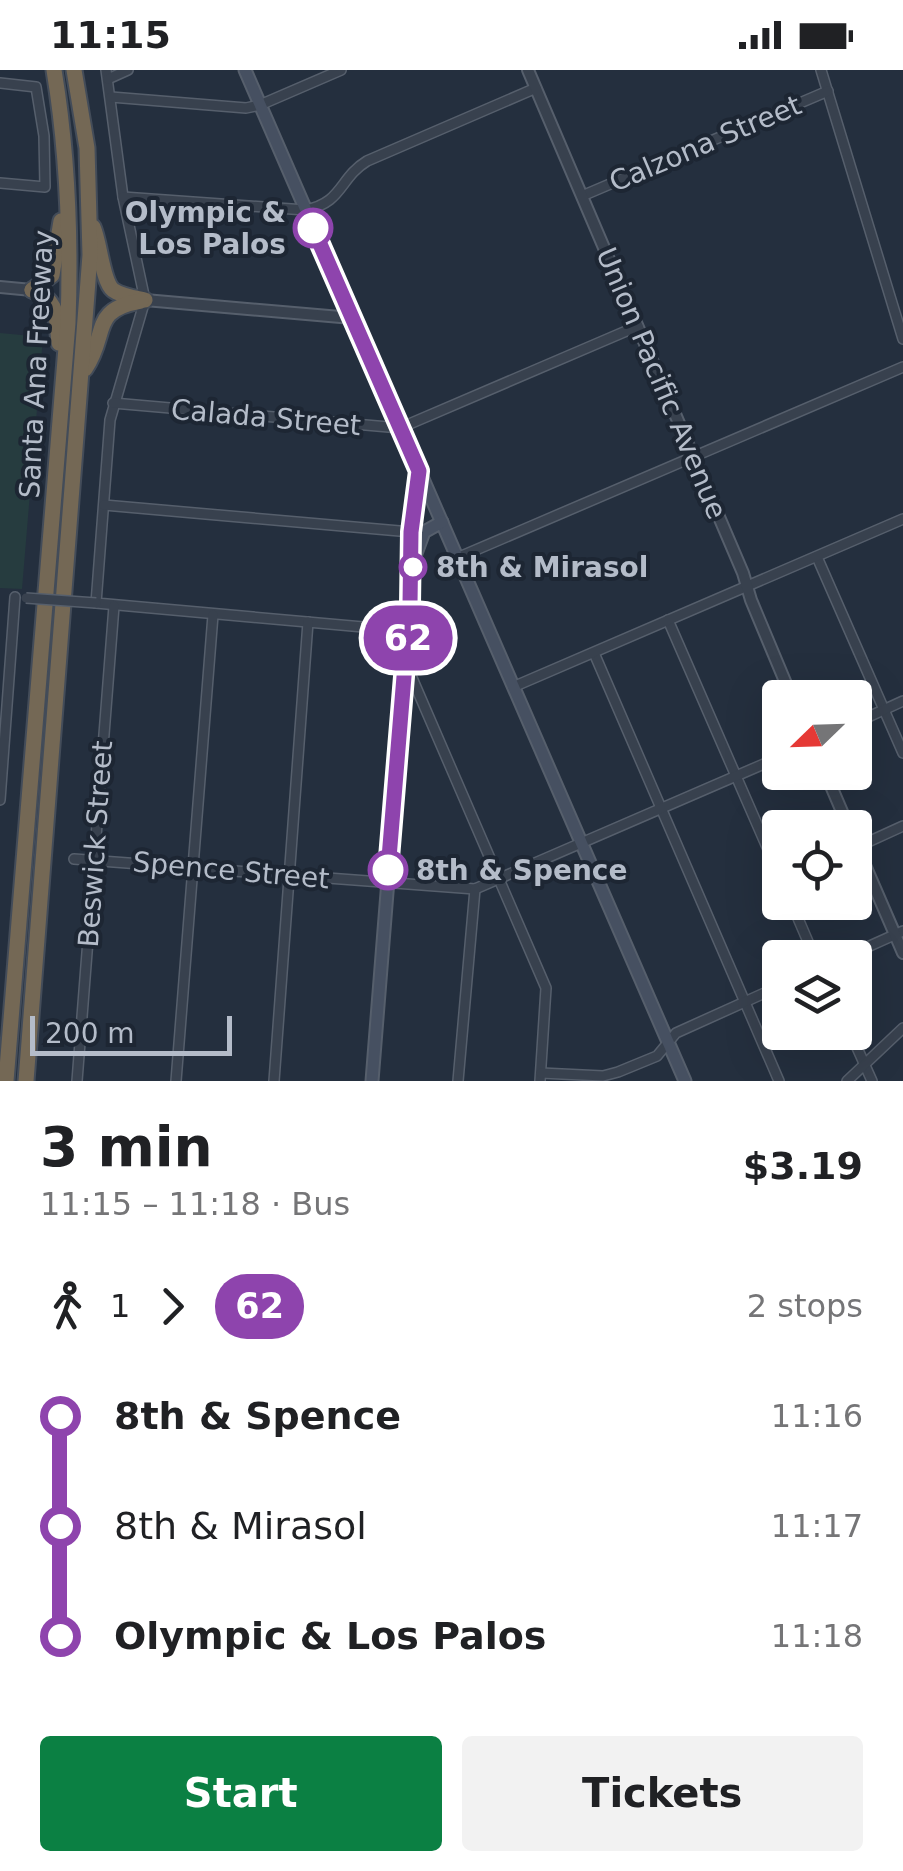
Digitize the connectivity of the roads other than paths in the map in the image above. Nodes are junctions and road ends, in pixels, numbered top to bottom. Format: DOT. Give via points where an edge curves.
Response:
graph roads {
  1 [pos="54,70"];
  2 [pos="74,70"];
  3 [pos="128,70"];
  4 [pos="245,70"];
  5 [pos="341,70"];
  6 [pos="821,70"];
  7 [pos="530,71"];
  8 [pos="107,74"];
  9 [pos="0,84"];
  10 [pos="536,88"];
  11 [pos="828,91"];
  12 [pos="111,97"];
  13 [pos="260,105"];
  14 [pos="0,184"];
  15 [pos="123,196"];
  16 [pos="582,196"];
  17 [pos="70,202"];
  18 [pos="305,210"];
  19 [pos="90,222"];
  20 [pos="0,287"];
  21 [pos="32,290"];
  22 [pos="145,300"];
  23 [pos="352,318"];
  24 [pos="638,326"];
  25 [pos="903,339"];
  26 [pos="903,366"];
  27 [pos="83,372"];
  28 [pos="63,378"];
  29 [pos="112,404"];
  30 [pos="400,428"];
  31 [pos="693,456"];
  32 [pos="419,471"];
  33 [pos="104,505"];
  34 [pos="442,522"];
  35 [pos="902,522"];
  36 [pos="411,532"];
  37 [pos="817,556"];
  38 [pos="457,558"];
  39 [pos="413,563"];
  40 [pos="747,587"];
  41 [pos="0,596"];
  42 [pos="15,597"];
  43 [pos="96,603"];
  44 [pos="114,606"];
  45 [pos="213,614"];
  46 [pos="668,620"];
  47 [pos="308,622"];
  48 [pos="408,631"];
  49 [pos="594,652"];
  50 [pos="406,664"];
  51 [pos="785,680"];
  52 [pos="513,688"];
  53 [pos="903,702"];
  54 [pos="884,710"];
  55 [pos="872,715"];
  56 [pos="903,754"];
  57 [pos="762,765"];
  58 [pos="736,776"];
  59 [pos="0,800"];
  60 [pos="662,809"];
  61 [pos="903,826"];
  62 [pos="762,836"];
  63 [pos="872,839"];
  64 [pos="581,844"];
  65 [pos="74,858"];
  66 [pos="94,859"];
  67 [pos="192,866"];
  68 [pos="291,875"];
  69 [pos="872,878"];
  70 [pos="502,880"];
  71 [pos="387,882"];
  72 [pos="475,889"];
  73 [pos="899,933"];
  74 [pos="872,945"];
  75 [pos="903,953"];
  76 [pos="762,994"];
  77 [pos="745,1001"];
  78 [pos="903,1028"];
  79 [pos="666,1042"];
  80 [pos="858,1050"];
  81 [pos="864,1064"];
  82 [pos="541,1077"];
  83 [pos="6,1081"];
  84 [pos="26,1081"];
  85 [pos="77,1081"];
  86 [pos="176,1081"];
  87 [pos="274,1081"];
  88 [pos="372,1081"];
  89 [pos="458,1081"];
  90 [pos="685,1081"];
  91 [pos="779,1081"];
  92 [pos="847,1081"];
  93 [pos="872,1081"];
  1 -- 17 [label="highway, Santa Ana Freeway"];
  2 -- 19 [label="highway, Santa Ana Freeway"];
  3 -- 8 [label="street"];
  4 -- 13 [label="main road"];
  5 -- 13 [label="street"];
  6 -- 11 [label="street"];
  7 -- 10 [label="street, Union Pacific Avenue"];
  8 -- 12 [label="street"];
  9 -- 14 [label="street" via="36,86 45,187"];
  10 -- 16 [label="street, Union Pacific Avenue"];
  10 -- 18 [label="street" via="367,162 333,199"];
  11 -- 16 [label="street, Calzona Street"];
  11 -- 25 [label="street"];
  12 -- 13 [label="street"];
  12 -- 15 [label="street"];
  13 -- 18 [label="main road"];
  15 -- 18 [label="street"];
  15 -- 22 [label="street"];
  16 -- 24 [label="street, Union Pacific Avenue"];
  17 -- 21 [label="highway" via="52,275"];
  17 -- 28 [label="highway, Santa Ana Freeway"];
  18 -- 23 [label="main road"];
  19 -- 22 [label="highway" via="108,285"];
  19 -- 27 [label="highway, Santa Ana Freeway"];
  20 -- 21 [label="street"];
  21 -- 28 [label="highway" via="54,304"];
  22 -- 23 [label="street"];
  22 -- 27 [label="highway" via="107,314"];
  22 -- 29 [label="street"];
  23 -- 30 [label="main road"];
  24 -- 30 [label="street, Calada Street"];
  24 -- 31 [label="street, Union Pacific Avenue"];
  26 -- 31 [label="street"];
  27 -- 84 [label="highway, Santa Ana Freeway"];
  28 -- 83 [label="highway, Santa Ana Freeway"];
  29 -- 30 [label="street, Calada Street"];
  29 -- 33 [label="street"];
  30 -- 32 [label="main road"];
  31 -- 38 [label="street"];
  31 -- 40 [label="street, Union Pacific Avenue"];
  32 -- 34 [label="main road"];
  32 -- 36 [label="main road"];
  33 -- 36 [label="street"];
  33 -- 43 [label="street"];
  34 -- 38 [label="main road"];
  34 -- 39 [label="main road" via="424,532"];
  35 -- 37 [label="street"];
  36 -- 39 [label="main road"];
  37 -- 40 [label="street"];
  37 -- 54 [label="street"];
  38 -- 52 [label="main road"];
  39 -- 48 [label="main road"];
  40 -- 46 [label="street"];
  40 -- 51 [label="street, Union Pacific Avenue"];
  41 -- 42 [label="street"];
  42 -- 43 [label="street, bridge"];
  42 -- 59 [label="street"];
  43 -- 44 [label="street"];
  44 -- 45 [label="street"];
  44 -- 66 [label="street, Beswick Street"];
  45 -- 47 [label="street"];
  45 -- 67 [label="street"];
  46 -- 49 [label="street"];
  46 -- 58 [label="street"];
  47 -- 48 [label="street"];
  47 -- 68 [label="street"];
  48 -- 50 [label="main road"];
  49 -- 52 [label="street"];
  49 -- 60 [label="street"];
  50 -- 70 [label="street"];
  50 -- 71 [label="main road"];
  52 -- 64 [label="main road"];
  53 -- 54 [label="street"];
  54 -- 55 [label="street"];
  54 -- 56 [label="street"];
  57 -- 58 [label="street, Spence Street"];
  58 -- 60 [label="street, Spence Street"];
  58 -- 62 [label="street"];
  60 -- 64 [label="street, Spence Street"];
  60 -- 77 [label="street"];
  61 -- 63 [label="street"];
  64 -- 70 [label="street, Spence Street"];
  64 -- 79 [label="main road"];
  65 -- 66 [label="street, Spence Street"];
  66 -- 67 [label="street, Spence Street"];
  66 -- 85 [label="street, Beswick Street"];
  67 -- 68 [label="street, Spence Street"];
  67 -- 86 [label="street"];
  68 -- 71 [label="street, Spence Street"];
  68 -- 87 [label="street"];
  69 -- 73 [label="street"];
  70 -- 72 [label="street, Spence Street"];
  70 -- 82 [label="street" via="546,988"];
  71 -- 72 [label="street, Spence Street"];
  71 -- 88 [label="main road"];
  72 -- 89 [label="street"];
  73 -- 74 [label="street"];
  73 -- 75 [label="street"];
  76 -- 77 [label="street"];
  77 -- 79 [label="street"];
  77 -- 91 [label="street"];
  78 -- 81 [label="street"];
  79 -- 82 [label="street" via="657,1056 604,1076"];
  79 -- 90 [label="main road"];
  80 -- 81 [label="street"];
  81 -- 92 [label="street"];
  81 -- 93 [label="street"];
}
